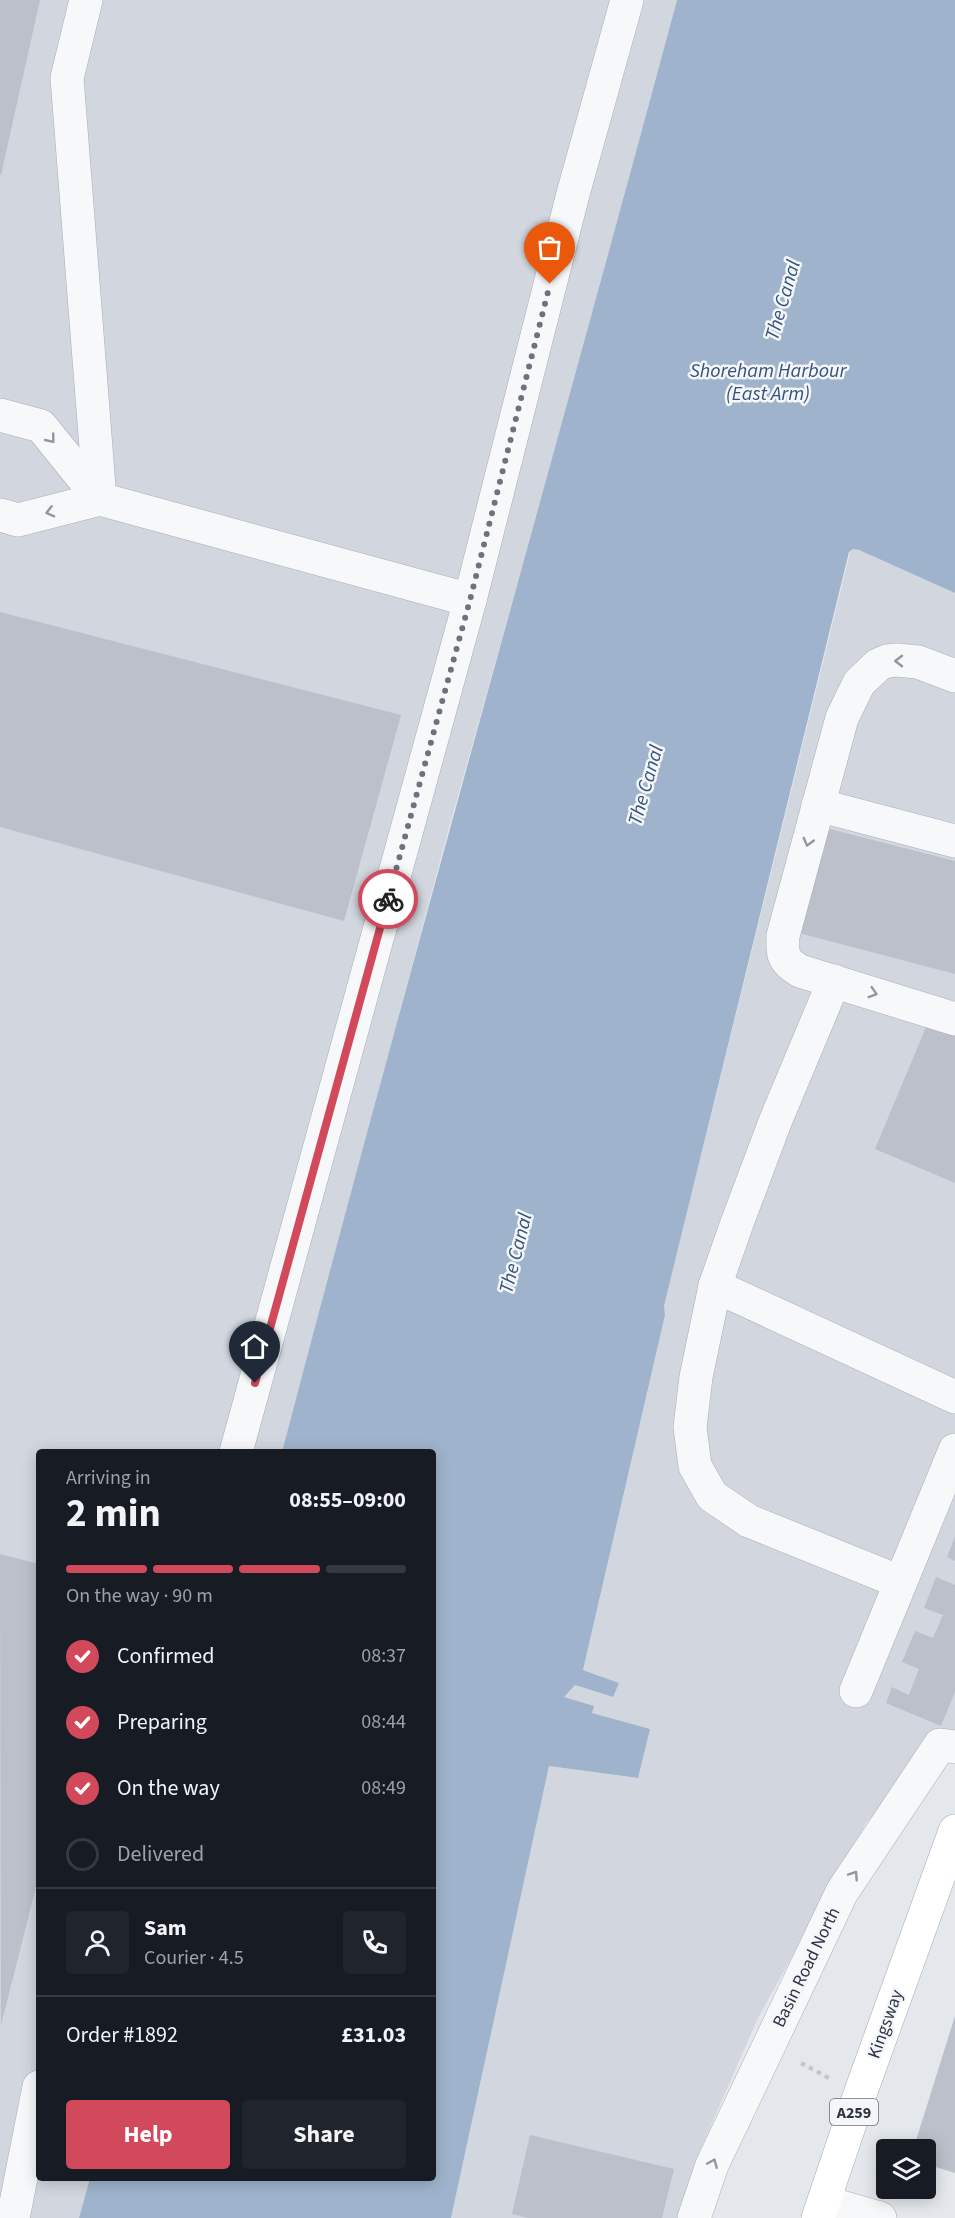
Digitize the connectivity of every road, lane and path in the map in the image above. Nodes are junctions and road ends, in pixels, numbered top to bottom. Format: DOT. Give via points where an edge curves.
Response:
graph roads {
  1 [pos="86,0"];
  2 [pos="627,0"];
  3 [pos="0,415"];
  4 [pos="100,499"];
  5 [pos="0,515"];
  6 [pos="470,600"];
  7 [pos="955,676"];
  8 [pos="818,805"];
  9 [pos="955,841"];
  10 [pos="834,981"];
  11 [pos="955,1019"];
  12 [pos="715,1286"];
  13 [pos="955,1397"];
  14 [pos="237,1449"];
  15 [pos="955,1450"];
  16 [pos="900,1582"];
  17 [pos="856,1691"];
  18 [pos="955,1747"];
  19 [pos="955,1831"];
  20 [pos="36,2102"];
  21 [pos="821,2210"];
  22 [pos="13,2218"];
  23 [pos="694,2218"];
  24 [pos="880,2218"];
  1 -- 4 [label="street" via="68,78"];
  2 -- 6 [label="street" via="573,194"];
  3 -- 4 [label="street, one-way" via="41,426"];
  4 -- 5 [label="street, one-way" via="18,520"];
  4 -- 6 [label="street"];
  6 -- 14 [label="street"];
  7 -- 8 [label="street, one-way" via="918,662 897,660 887,661 870,672 859,683 842,718"];
  8 -- 9 [label="street"];
  8 -- 10 [label="street, one-way" via="782,947 790,966"];
  10 -- 11 [label="street, one-way"];
  10 -- 12 [label="street" via="775,1122"];
  12 -- 13 [label="street"];
  12 -- 16 [label="street" via="690,1427 695,1466 712,1497 749,1521"];
  15 -- 16 [label="street"];
  16 -- 17 [label="street"];
  23 -- 18 [label="street, Basin Road North, one-way" via="712,2165 842,1892 940,1745"];
  19 -- 21 [label="main road, Kingsway / A259"];
  20 -- 22 [label="street"];
  21 -- 24 [label="street"];
}
